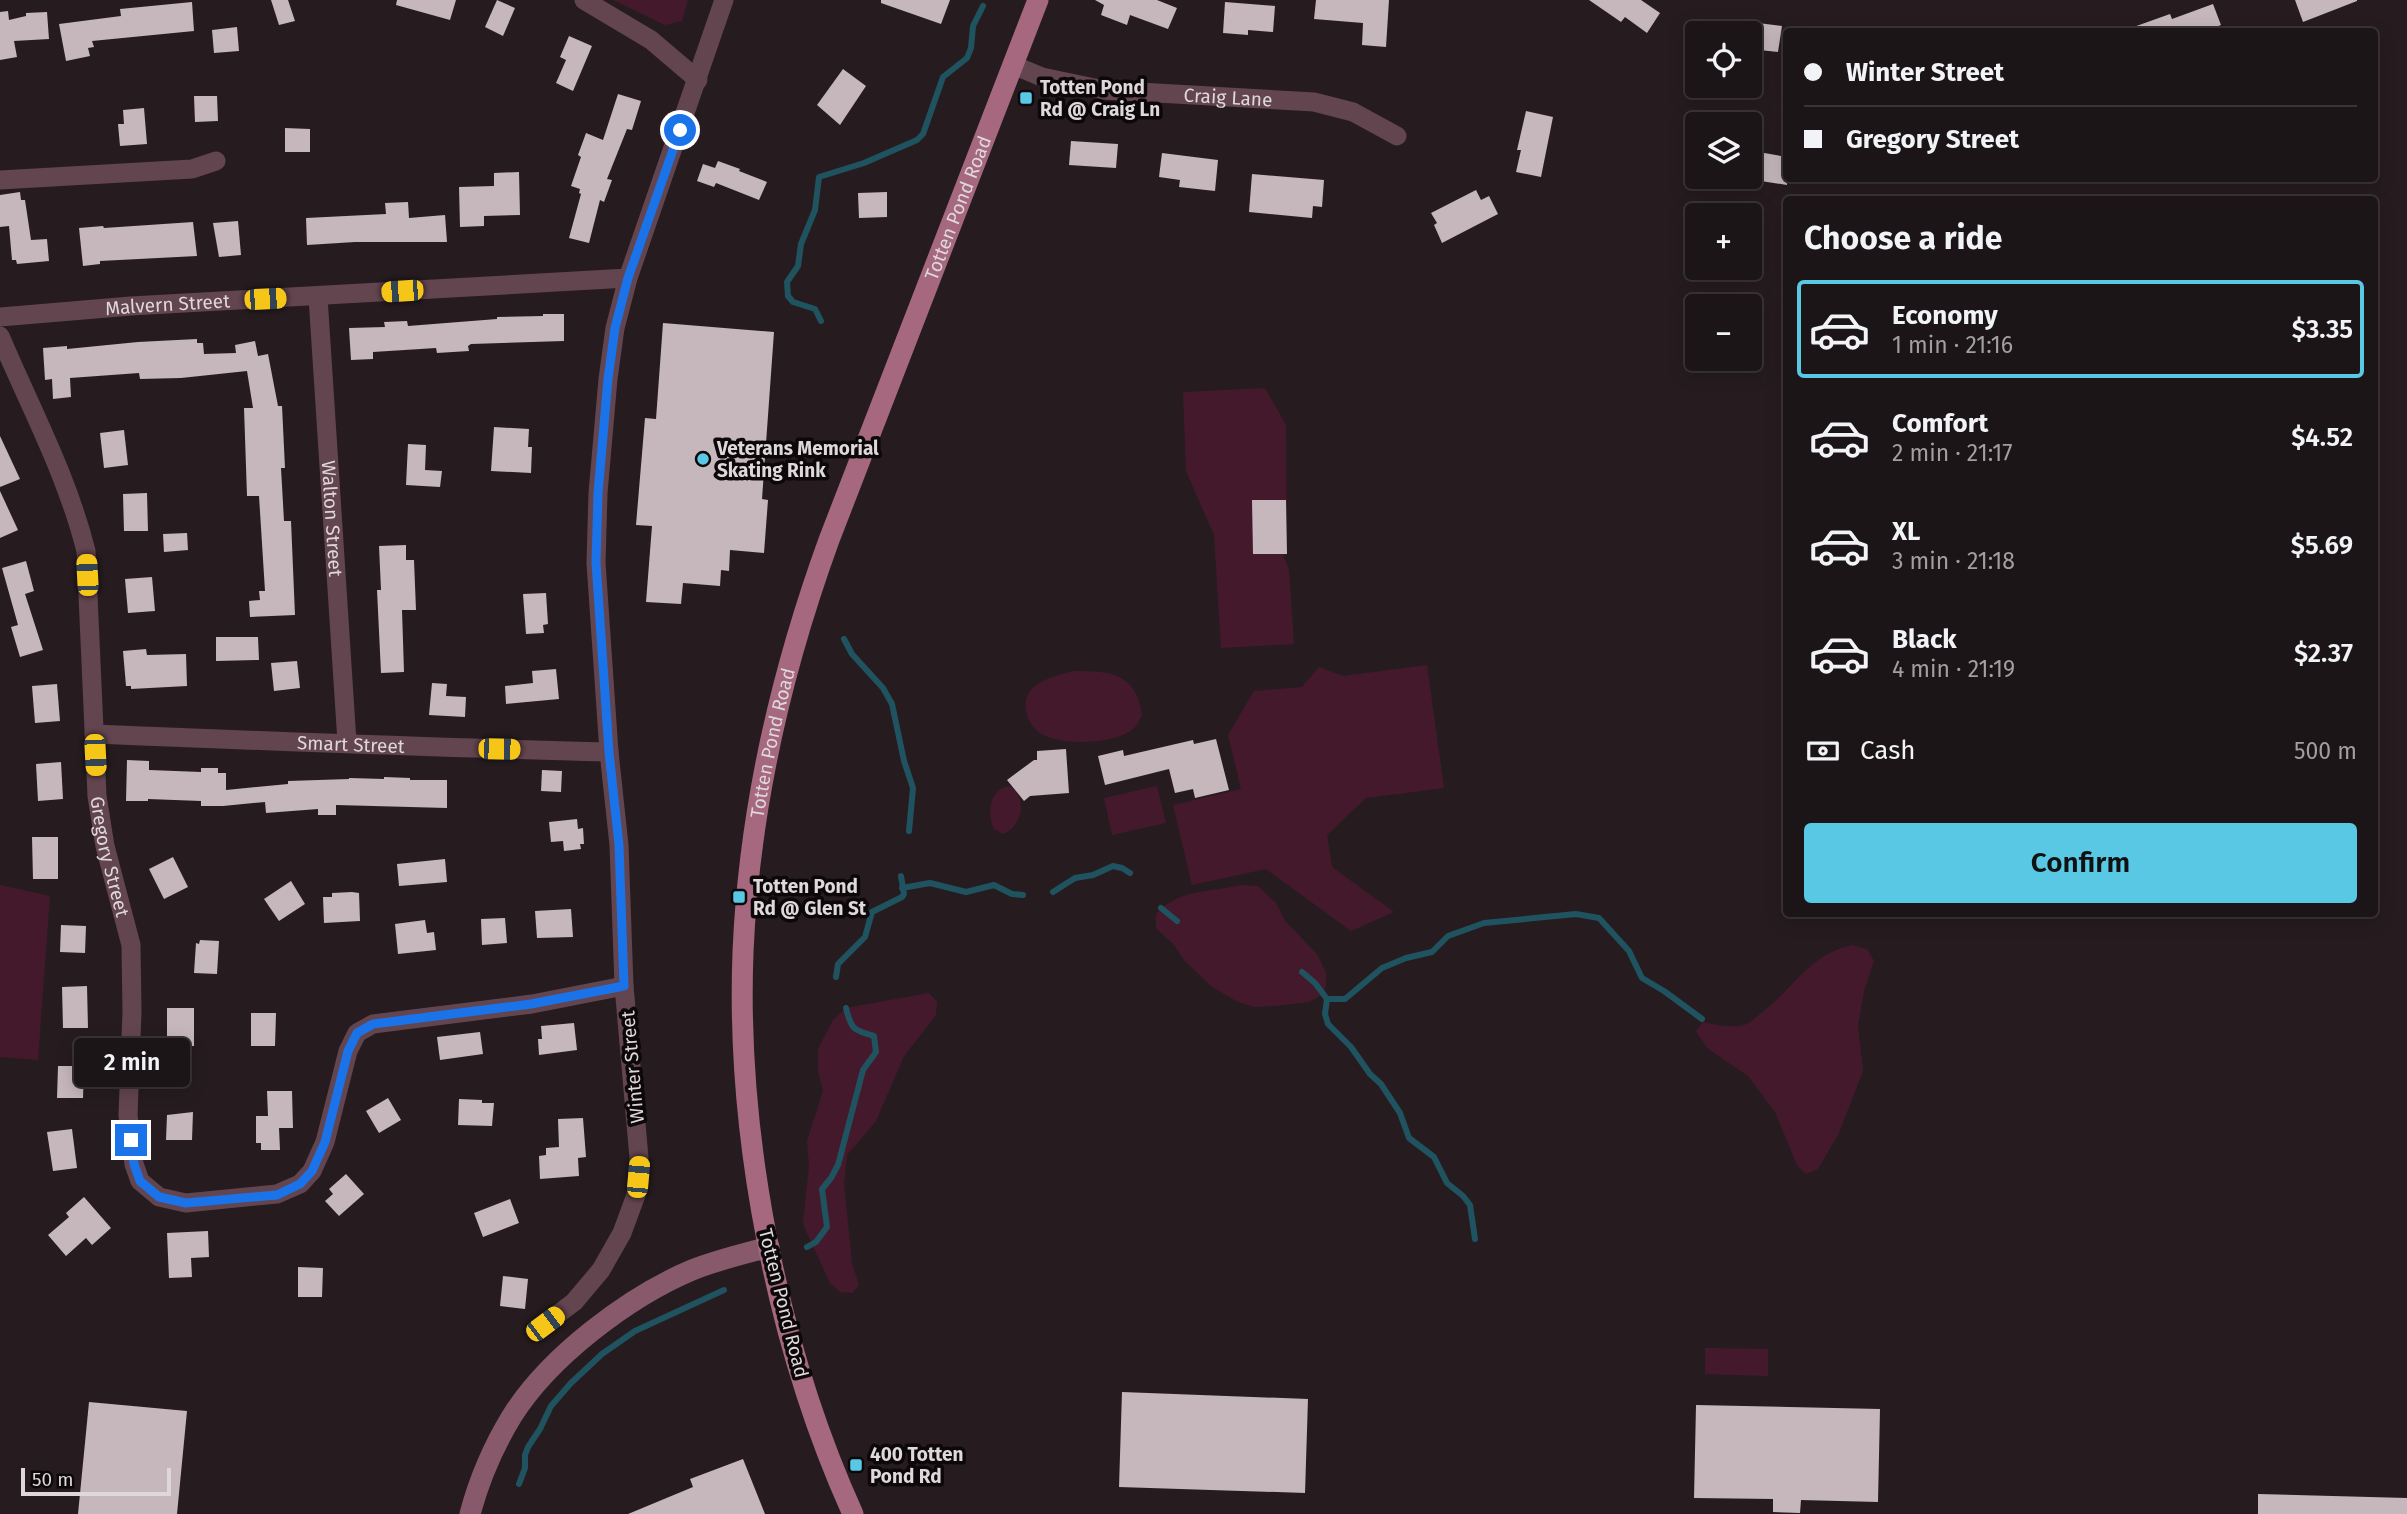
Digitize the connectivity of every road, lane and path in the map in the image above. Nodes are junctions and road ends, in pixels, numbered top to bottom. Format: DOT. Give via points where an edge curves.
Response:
graph roads {
  1 [pos="584,0"];
  2 [pos="724,0"];
  3 [pos="1038,0"];
  4 [pos="1013,65"];
  5 [pos="698,80"];
  6 [pos="1397,136"];
  7 [pos="216,161"];
  8 [pos="0,180"];
  9 [pos="628,278"];
  10 [pos="318,297"];
  11 [pos="0,317"];
  12 [pos="0,336"];
  13 [pos="94,734"];
  14 [pos="346,742"];
  15 [pos="609,752"];
  16 [pos="624,986"];
  17 [pos="769,1247"];
  18 [pos="545,1324"];
  19 [pos="470,1514"];
  20 [pos="853,1514"];
  1 -- 5 [label="street" via="651,40"];
  2 -- 5 [label="street, Winter Street"];
  3 -- 4 [label="main road, Totten Pond Road"];
  4 -- 6 [label="street, Craig Lane" via="1042,77 1104,90 1314,102 1353,112"];
  4 -- 17 [label="main road, Totten Pond Road" via="821,561 795,639 772,732 754,841 743,980 750,1113"];
  5 -- 9 [label="street, Winter Street"];
  7 -- 8 [label="street" via="192,169"];
  9 -- 10 [label="street, Malvern Street"];
  9 -- 15 [label="street, Winter Street" via="615,328 598,493 596,563"];
  10 -- 11 [label="street, Malvern Street"];
  10 -- 14 [label="street, Walton Street"];
  12 -- 13 [label="street, Gregory Street" via="57,463 86,551"];
  13 -- 14 [label="street, Smart Street"];
  13 -- 16 [label="street, Gregory Street" via="105,846 131,945 128,1115 134,1164 140,1181 159,1197 186,1203 277,1195 300,1184 312,1171 325,1142 348,1051 357,1033 373,1024 531,1004"];
  14 -- 15 [label="street, Smart Street"];
  15 -- 16 [label="street, Winter Street" via="619,845"];
  16 -- 18 [label="street, Winter Street" via="639,1158 636,1195 601,1270 574,1302"];
  17 -- 19 [label="street" via="709,1264 668,1282 614,1315 561,1359 513,1414 484,1470"];
  17 -- 20 [label="main road, Totten Pond Road" via="799,1371"];
}
